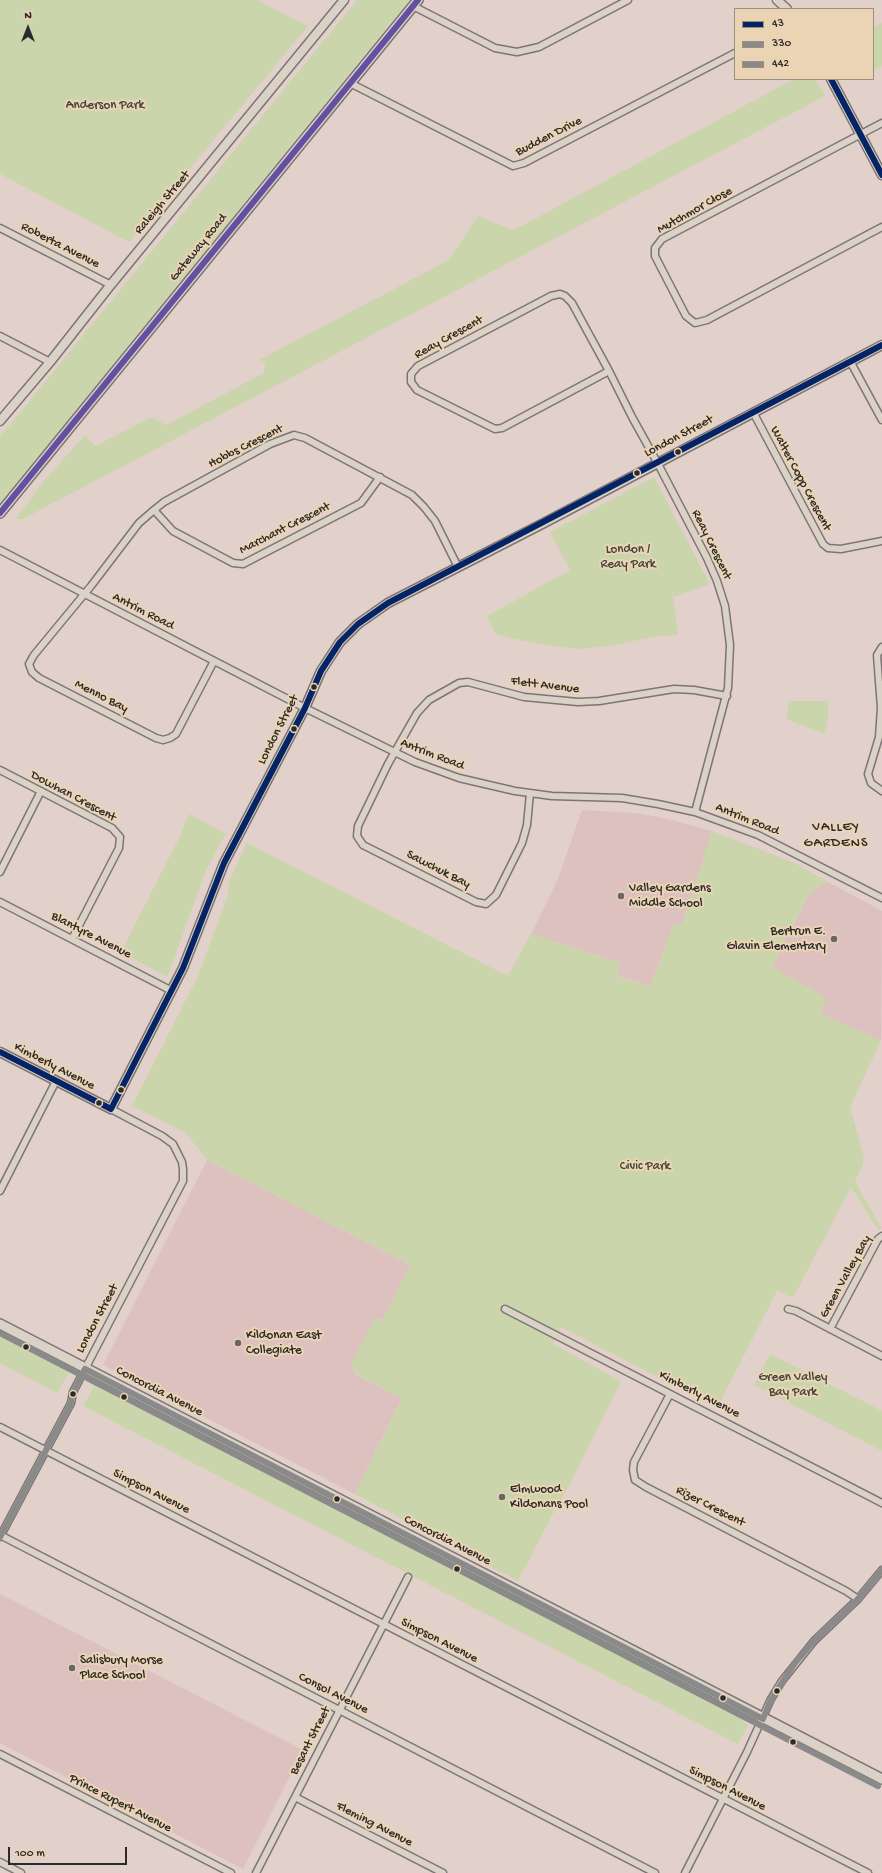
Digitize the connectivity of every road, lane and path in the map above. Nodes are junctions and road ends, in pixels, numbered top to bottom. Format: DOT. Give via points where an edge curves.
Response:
graph roads {
  1 [pos="344,0"];
  2 [pos="628,0"];
  3 [pos="777,0"];
  4 [pos="416,3"];
  5 [pos="786,8"];
  6 [pos="734,54"];
  7 [pos="832,80"];
  8 [pos="350,83"];
  9 [pos="882,123"];
  10 [pos="861,134"];
  11 [pos="882,175"];
  12 [pos="882,227"];
  13 [pos="0,228"];
  14 [pos="111,285"];
  15 [pos="0,336"];
  16 [pos="882,345"];
  17 [pos="850,361"];
  18 [pos="50,362"];
  19 [pos="609,372"];
  20 [pos="753,412"];
  21 [pos="0,420"];
  22 [pos="882,420"];
  23 [pos="657,462"];
  24 [pos="380,477"];
  25 [pos="154,510"];
  26 [pos="0,513"];
  27 [pos="882,541"];
  28 [pos="0,550"];
  29 [pos="458,568"];
  30 [pos="84,594"];
  31 [pos="882,647"];
  32 [pos="214,661"];
  33 [pos="727,696"];
  34 [pos="305,708"];
  35 [pos="395,753"];
  36 [pos="0,770"];
  37 [pos="41,791"];
  38 [pos="882,791"];
  39 [pos="530,793"];
  40 [pos="695,812"];
  41 [pos="0,872"];
  42 [pos="882,898"];
  43 [pos="0,902"];
  44 [pos="72,939"];
  45 [pos="172,991"];
  46 [pos="0,1052"];
  47 [pos="56,1082"];
  48 [pos="111,1109"];
  49 [pos="162,1136"];
  50 [pos="0,1173"];
  51 [pos="7,1177"];
  52 [pos="0,1191"];
  53 [pos="882,1236"];
  54 [pos="505,1309"];
  55 [pos="788,1309"];
  56 [pos="0,1324"];
  57 [pos="830,1329"];
  58 [pos="882,1356"];
  59 [pos="85,1369"];
  60 [pos="670,1394"];
  61 [pos="0,1427"];
  62 [pos="46,1450"];
  63 [pos="882,1503"];
  64 [pos="0,1536"];
  65 [pos="882,1570"];
  66 [pos="408,1577"];
  67 [pos="858,1599"];
  68 [pos="384,1625"];
  69 [pos="340,1710"];
  70 [pos="763,1718"];
  71 [pos="0,1754"];
  72 [pos="882,1779"];
  73 [pos="295,1797"];
  74 [pos="724,1799"];
  75 [pos="0,1862"];
  76 [pos="21,1873"];
  77 [pos="231,1873"];
  78 [pos="256,1873"];
  79 [pos="443,1873"];
  80 [pos="655,1873"];
  81 [pos="684,1873"];
  82 [pos="868,1873"];
  1 -- 14 [label="street, Raleigh Street"];
  2 -- 4 [label="street" via="539,47 517,52 495,48"];
  3 -- 5 [label="street"];
  4 -- 8 [label="main road, Gateway Road"];
  6 -- 8 [label="street, Budden Drive" via="513,166"];
  7 -- 10 [label="street"];
  8 -- 26 [label="main road, Gateway Road"];
  9 -- 10 [label="street"];
  10 -- 11 [label="street"];
  10 -- 12 [label="street, Mutchmor Close" via="662,239 655,248 655,256 686,316 695,323 707,320"];
  13 -- 14 [label="street, Roberta Avenue"];
  14 -- 18 [label="street, Raleigh Street"];
  15 -- 18 [label="street"];
  16 -- 17 [label="street, London Street"];
  17 -- 20 [label="street, London Street"];
  17 -- 22 [label="street"];
  18 -- 21 [label="street, Raleigh Street"];
  19 -- 19 [label="street, Reay Crescent" via="502,428 495,429 417,390 411,382 411,374 418,366 551,296 560,294 572,303"];
  19 -- 23 [label="street, Reay Crescent"];
  20 -- 23 [label="street, London Street"];
  20 -- 27 [label="street, Walter Copp Crescent" via="823,544 828,548 841,549"];
  23 -- 29 [label="street, London Street"];
  23 -- 33 [label="street, Reay Crescent" via="711,565 720,589 729,633"];
  24 -- 25 [label="street, Hobbs Crescent" via="305,438 294,435 270,444 164,502"];
  24 -- 25 [label="street, Marchant Crescent" via="361,503 243,564 233,563 173,531"];
  24 -- 29 [label="street, Hobbs Crescent" via="412,495 424,507 435,521"];
  25 -- 30 [label="street, Hobbs Crescent" via="139,523"];
  28 -- 30 [label="street, Antrim Road"];
  29 -- 34 [label="street, London Street" via="388,604 358,624 330,656"];
  30 -- 32 [label="street, Antrim Road"];
  30 -- 32 [label="street, Menno Bay" via="34,654 29,664 32,672 39,678 163,740 176,734"];
  31 -- 38 [label="street" via="877,655 881,723 868,774 871,783"];
  32 -- 34 [label="street, Antrim Road"];
  33 -- 35 [label="street, Flett Avenue" via="674,689 599,702 564,701 524,697 464,681 422,706"];
  33 -- 40 [label="street, Reay Crescent"];
  34 -- 35 [label="street, Antrim Road"];
  34 -- 45 [label="street, London Street" via="224,862 194,943"];
  35 -- 39 [label="street, Antrim Road" via="459,778"];
  35 -- 39 [label="street, Sawchuk Bay" via="358,826 357,836 363,845 481,904 486,904 496,895 522,843"];
  36 -- 37 [label="street, Dowhan Crescent"];
  37 -- 41 [label="street"];
  37 -- 44 [label="street, Dowhan Crescent" via="112,828 120,837 119,848"];
  39 -- 40 [label="street, Antrim Road" via="622,798"];
  40 -- 42 [label="street, Antrim Road" via="754,833"];
  43 -- 44 [label="street, Blantyre Avenue"];
  44 -- 45 [label="street, Blantyre Avenue"];
  45 -- 48 [label="street, London Street"];
  46 -- 47 [label="street, Kimberly Avenue"];
  47 -- 48 [label="street, Kimberly Avenue"];
  47 -- 51 [label="street"];
  48 -- 49 [label="street, Kimberly Avenue"];
  49 -- 59 [label="street, London Street" via="176,1149 184,1169 182,1181"];
  50 -- 51 [label="street"];
  51 -- 52 [label="street"];
  53 -- 57 [label="street, Green Valley Bay" via="878,1239"];
  54 -- 60 [label="street, Kimberly Avenue"];
  55 -- 57 [label="street, Green Valley Bay"];
  56 -- 59 [label="main road, Concordia Avenue"];
  57 -- 58 [label="street, Green Valley Bay"];
  59 -- 62 [label="street, London Street" via="73,1392 71,1403"];
  59 -- 70 [label="main road, Concordia Avenue"];
  60 -- 63 [label="street, Kimberly Avenue"];
  60 -- 67 [label="street, Rizer Crescent" via="634,1462 635,1480"];
  61 -- 62 [label="street, Simpson Avenue"];
  62 -- 64 [label="street, London Street"];
  62 -- 68 [label="street, Simpson Avenue"];
  64 -- 69 [label="street, Consol Avenue"];
  65 -- 67 [label="street"];
  66 -- 68 [label="street, Besant Street"];
  67 -- 70 [label="street" via="795,1663 771,1699"];
  68 -- 69 [label="street, Besant Street"];
  68 -- 74 [label="street, Simpson Avenue"];
  69 -- 73 [label="street, Besant Street"];
  69 -- 80 [label="street, Consol Avenue"];
  70 -- 72 [label="main road, Concordia Avenue"];
  70 -- 74 [label="street"];
  71 -- 77 [label="street, Prince Rupert Avenue"];
  73 -- 78 [label="street, Besant Street"];
  73 -- 79 [label="street, Fleming Avenue"];
  74 -- 81 [label="street"];
  74 -- 82 [label="street, Simpson Avenue"];
  75 -- 76 [label="street"];
}
